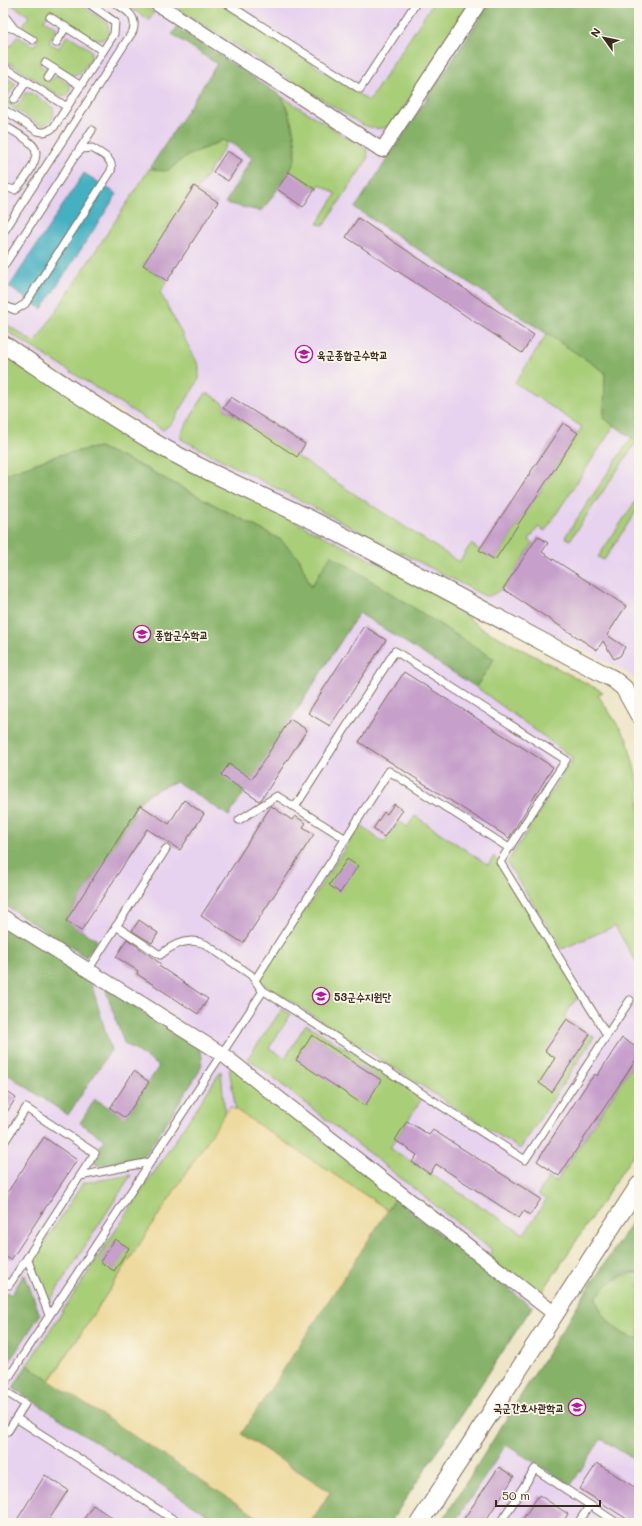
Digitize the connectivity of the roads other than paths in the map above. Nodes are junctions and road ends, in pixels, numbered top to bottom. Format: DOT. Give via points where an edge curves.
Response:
graph roads {
  1 [pos="88,3"];
  2 [pos="115,3"];
  3 [pos="156,3"];
  4 [pos="226,3"];
  5 [pos="416,3"];
  6 [pos="479,3"];
  7 [pos="3,14"];
  8 [pos="50,17"];
  9 [pos="3,26"];
  10 [pos="66,27"];
  11 [pos="15,29"];
  12 [pos="32,40"];
  13 [pos="56,43"];
  14 [pos="103,51"];
  15 [pos="45,63"];
  16 [pos="54,69"];
  17 [pos="9,70"];
  18 [pos="48,78"];
  19 [pos="26,82"];
  20 [pos="81,86"];
  21 [pos="14,100"];
  22 [pos="67,107"];
  23 [pos="3,109"];
  24 [pos="3,125"];
  25 [pos="92,130"];
  26 [pos="75,156"];
  27 [pos="3,187"];
  28 [pos="3,234"];
  29 [pos="3,267"];
  30 [pos="3,306"];
  31 [pos="3,344"];
  32 [pos="639,715"];
  33 [pos="295,807"];
  34 [pos="239,820"];
  35 [pos="346,839"];
  36 [pos="509,848"];
  37 [pos="166,849"];
  38 [pos="3,918"];
  39 [pos="116,926"];
  40 [pos="88,970"];
  41 [pos="255,980"];
  42 [pos="263,990"];
  43 [pos="630,1000"];
  44 [pos="607,1035"];
  45 [pos="222,1054"];
  46 [pos="3,1144"];
  47 [pos="150,1162"];
  48 [pos="80,1176"];
  49 [pos="639,1186"];
  50 [pos="27,1258"];
  51 [pos="3,1281"];
  52 [pos="555,1314"];
  53 [pos="49,1315"];
  54 [pos="3,1386"];
  55 [pos="3,1390"];
  56 [pos="16,1418"];
  57 [pos="3,1428"];
  58 [pos="590,1505"];
  59 [pos="179,1523"];
  60 [pos="419,1523"];
  61 [pos="500,1523"];
  62 [pos="578,1523"];
  63 [pos="617,1523"];
  1 -- 14 [label="lane" via="115,22 114,34"];
  2 -- 28 [label="lane" via="132,16 135,25 133,31"];
  3 -- 6 [label="street" via="382,150"];
  4 -- 5 [label="lane" via="360,89"];
  7 -- 11 [label="lane"];
  8 -- 10 [label="lane"];
  9 -- 11 [label="lane"];
  10 -- 13 [label="lane"];
  10 -- 14 [label="lane"];
  11 -- 12 [label="lane"];
  14 -- 20 [label="lane"];
  15 -- 16 [label="lane"];
  16 -- 18 [label="lane"];
  16 -- 20 [label="lane"];
  17 -- 19 [label="lane"];
  19 -- 21 [label="lane"];
  19 -- 22 [label="lane"];
  20 -- 22 [label="lane"];
  22 -- 23 [label="lane" via="54,127 43,133"];
  24 -- 27 [label="lane" via="34,147 37,153 35,162 15,190"];
  25 -- 26 [label="lane"];
  26 -- 29 [label="lane"];
  26 -- 30 [label="lane" via="82,149 92,148 111,161 111,171 25,304 15,310"];
  31 -- 32 [label="street" via="146,438 188,462 306,517 613,679 624,688"];
  33 -- 34 [label="lane" via="277,796"];
  33 -- 35 [label="lane"];
  33 -- 36 [label="lane" via="395,651 566,760"];
  35 -- 36 [label="lane" via="389,771"];
  35 -- 41 [label="lane"];
  36 -- 44 [label="lane" via="500,862"];
  37 -- 39 [label="lane"];
  38 -- 40 [label="street"];
  39 -- 40 [label="lane"];
  39 -- 41 [label="lane" via="160,955 182,942 198,941"];
  40 -- 45 [label="street"];
  41 -- 42 [label="lane"];
  42 -- 44 [label="lane" via="525,1160"];
  42 -- 45 [label="lane"];
  43 -- 44 [label="lane"];
  45 -- 47 [label="lane"];
  45 -- 52 [label="street"];
  46 -- 48 [label="lane" via="26,1108 95,1153"];
  47 -- 48 [label="lane"];
  47 -- 53 [label="lane"];
  48 -- 50 [label="lane"];
  49 -- 52 [label="street"];
  50 -- 51 [label="lane" via="9,1285"];
  50 -- 53 [label="lane"];
  52 -- 60 [label="street"];
  53 -- 54 [label="lane"];
  55 -- 56 [label="lane" via="25,1404"];
  56 -- 57 [label="lane" via="8,1431"];
  56 -- 59 [label="lane"];
  58 -- 61 [label="lane" via="535,1469"];
  58 -- 62 [label="lane"];
  58 -- 63 [label="lane"];
}
